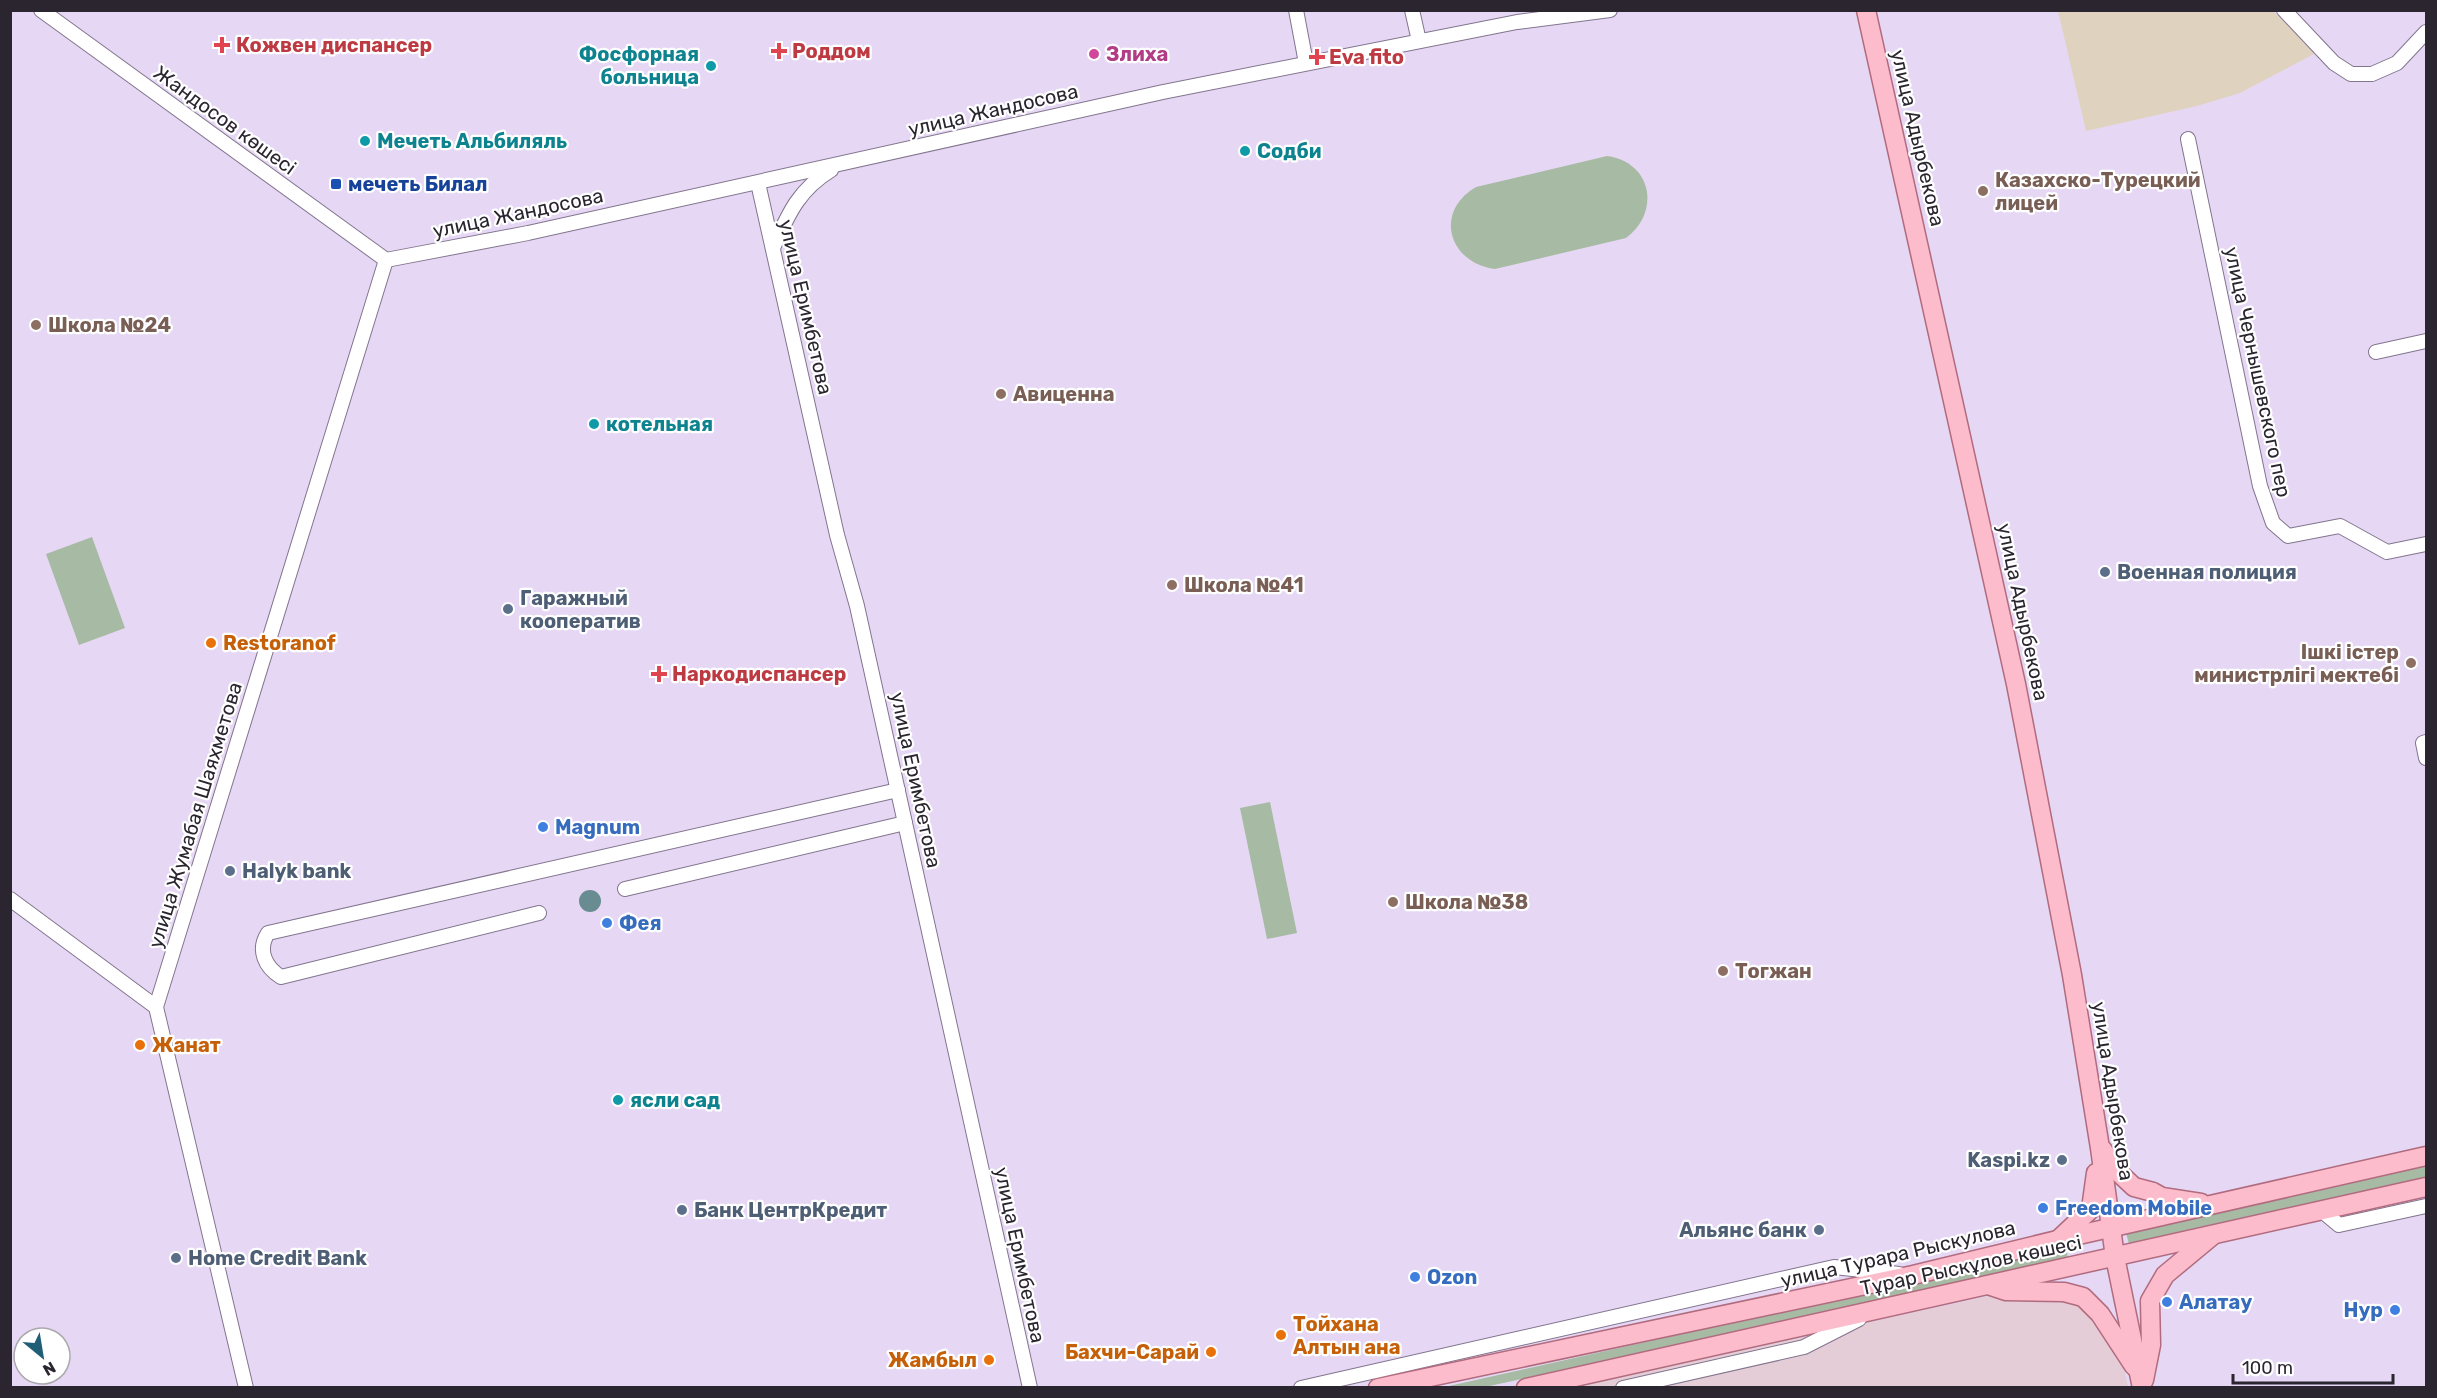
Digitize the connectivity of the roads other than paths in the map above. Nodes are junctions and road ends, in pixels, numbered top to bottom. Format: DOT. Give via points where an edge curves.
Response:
graph roads {
  1 [pos="41,10"];
  2 [pos="1296,10"];
  3 [pos="1412,10"];
  4 [pos="1866,10"];
  5 [pos="2284,10"];
  6 [pos="1608,11"];
  7 [pos="1514,16"];
  8 [pos="2427,32"];
  9 [pos="1419,41"];
  10 [pos="1306,63"];
  11 [pos="2188,139"];
  12 [pos="843,163"];
  13 [pos="758,183"];
  14 [pos="773,248"];
  15 [pos="386,260"];
  16 [pos="2427,341"];
  17 [pos="2376,352"];
  18 [pos="2427,543"];
  19 [pos="2427,742"];
  20 [pos="2427,758"];
  21 [pos="898,789"];
  22 [pos="905,823"];
  23 [pos="625,889"];
  24 [pos="10,899"];
  25 [pos="539,913"];
  26 [pos="156,1007"];
  27 [pos="2101,1151"];
  28 [pos="2427,1156"];
  29 [pos="2427,1187"];
  30 [pos="2215,1204"];
  31 [pos="2427,1206"];
  32 [pos="2321,1210"];
  33 [pos="2110,1228"];
  34 [pos="2214,1235"];
  35 [pos="2055,1241"];
  36 [pos="2115,1257"];
  37 [pos="1913,1275"];
  38 [pos="1987,1285"];
  39 [pos="1880,1307"];
  40 [pos="2141,1383"];
  41 [pos="246,1388"];
  42 [pos="1030,1388"];
  43 [pos="1301,1388"];
  44 [pos="1378,1388"];
  45 [pos="1526,1388"];
  46 [pos="1623,1388"];
  1 -- 15 [label="street, Жандосов көшесі"];
  2 -- 10 [label="street"];
  3 -- 9 [label="street"];
  4 -- 27 [label="main road, улица Адырбекова" via="2016,684"];
  5 -- 8 [label="street" via="2334,63 2351,74 2372,74 2397,63"];
  6 -- 7 [label="street, улица Жандосова"];
  7 -- 9 [label="street, улица Жандосова"];
  9 -- 10 [label="street, улица Жандосова"];
  10 -- 12 [label="street, улица Жандосова"];
  11 -- 18 [label="street, улица Чернышевского пер" via="2260,486 2273,523 2288,536 2340,526 2387,552"];
  12 -- 13 [label="street, улица Жандосова"];
  12 -- 14 [label="street" via="816,179 800,195"];
  13 -- 14 [label="street, улица Еримбетова"];
  13 -- 15 [label="street, улица Жандосова"];
  14 -- 21 [label="street, улица Еримбетова"];
  15 -- 26 [label="street, улица Жумабая Шаяхметова"];
  16 -- 17 [label="street"];
  19 -- 20 [label="street" via="2423,743"];
  21 -- 22 [label="street, улица Еримбетова"];
  21 -- 25 [label="street" via="268,933 262,950 272,971 281,977"];
  22 -- 23 [label="street"];
  22 -- 42 [label="street, улица Еримбетова"];
  24 -- 26 [label="street"];
  26 -- 41 [label="street"];
  27 -- 30 [label="main road" via="2134,1187 2162,1197"];
  27 -- 33 [label="main road, улица Адырбекова"];
  27 -- 35 [label="main road" via="2091,1209"];
  28 -- 30 [label="main road, улица Турара Рыскулова"];
  29 -- 32 [label="main road, Тұрар Рыскұлов көшесі"];
  30 -- 33 [label="main road, улица Турара Рыскулова"];
  31 -- 32 [label="street" via="2339,1225"];
  32 -- 34 [label="main road, Тұрар Рыскұлов көшесі"];
  33 -- 35 [label="main road, улица Турара Рыскулова"];
  33 -- 36 [label="main road, улица Адырбекова"];
  34 -- 36 [label="main road, Тұрар Рыскұлов көшесі"];
  34 -- 40 [label="main road" via="2165,1275 2150,1301 2151,1345"];
  35 -- 37 [label="main road, улица Турара Рыскулова"];
  36 -- 38 [label="main road, Тұрар Рыскұлов көшесі"];
  36 -- 40 [label="main road, улица Адырбекова"];
  37 -- 43 [label="street" via="1834,1267"];
  37 -- 44 [label="main road, улица Турара Рыскулова"];
  38 -- 39 [label="main road, Тұрар Рыскұлов көшесі"];
  38 -- 40 [label="main road" via="2006,1291 2064,1292 2083,1297 2100,1314"];
  39 -- 45 [label="main road, Тұрар Рыскұлов көшесі"];
  39 -- 46 [label="street" via="1803,1347"];
}
